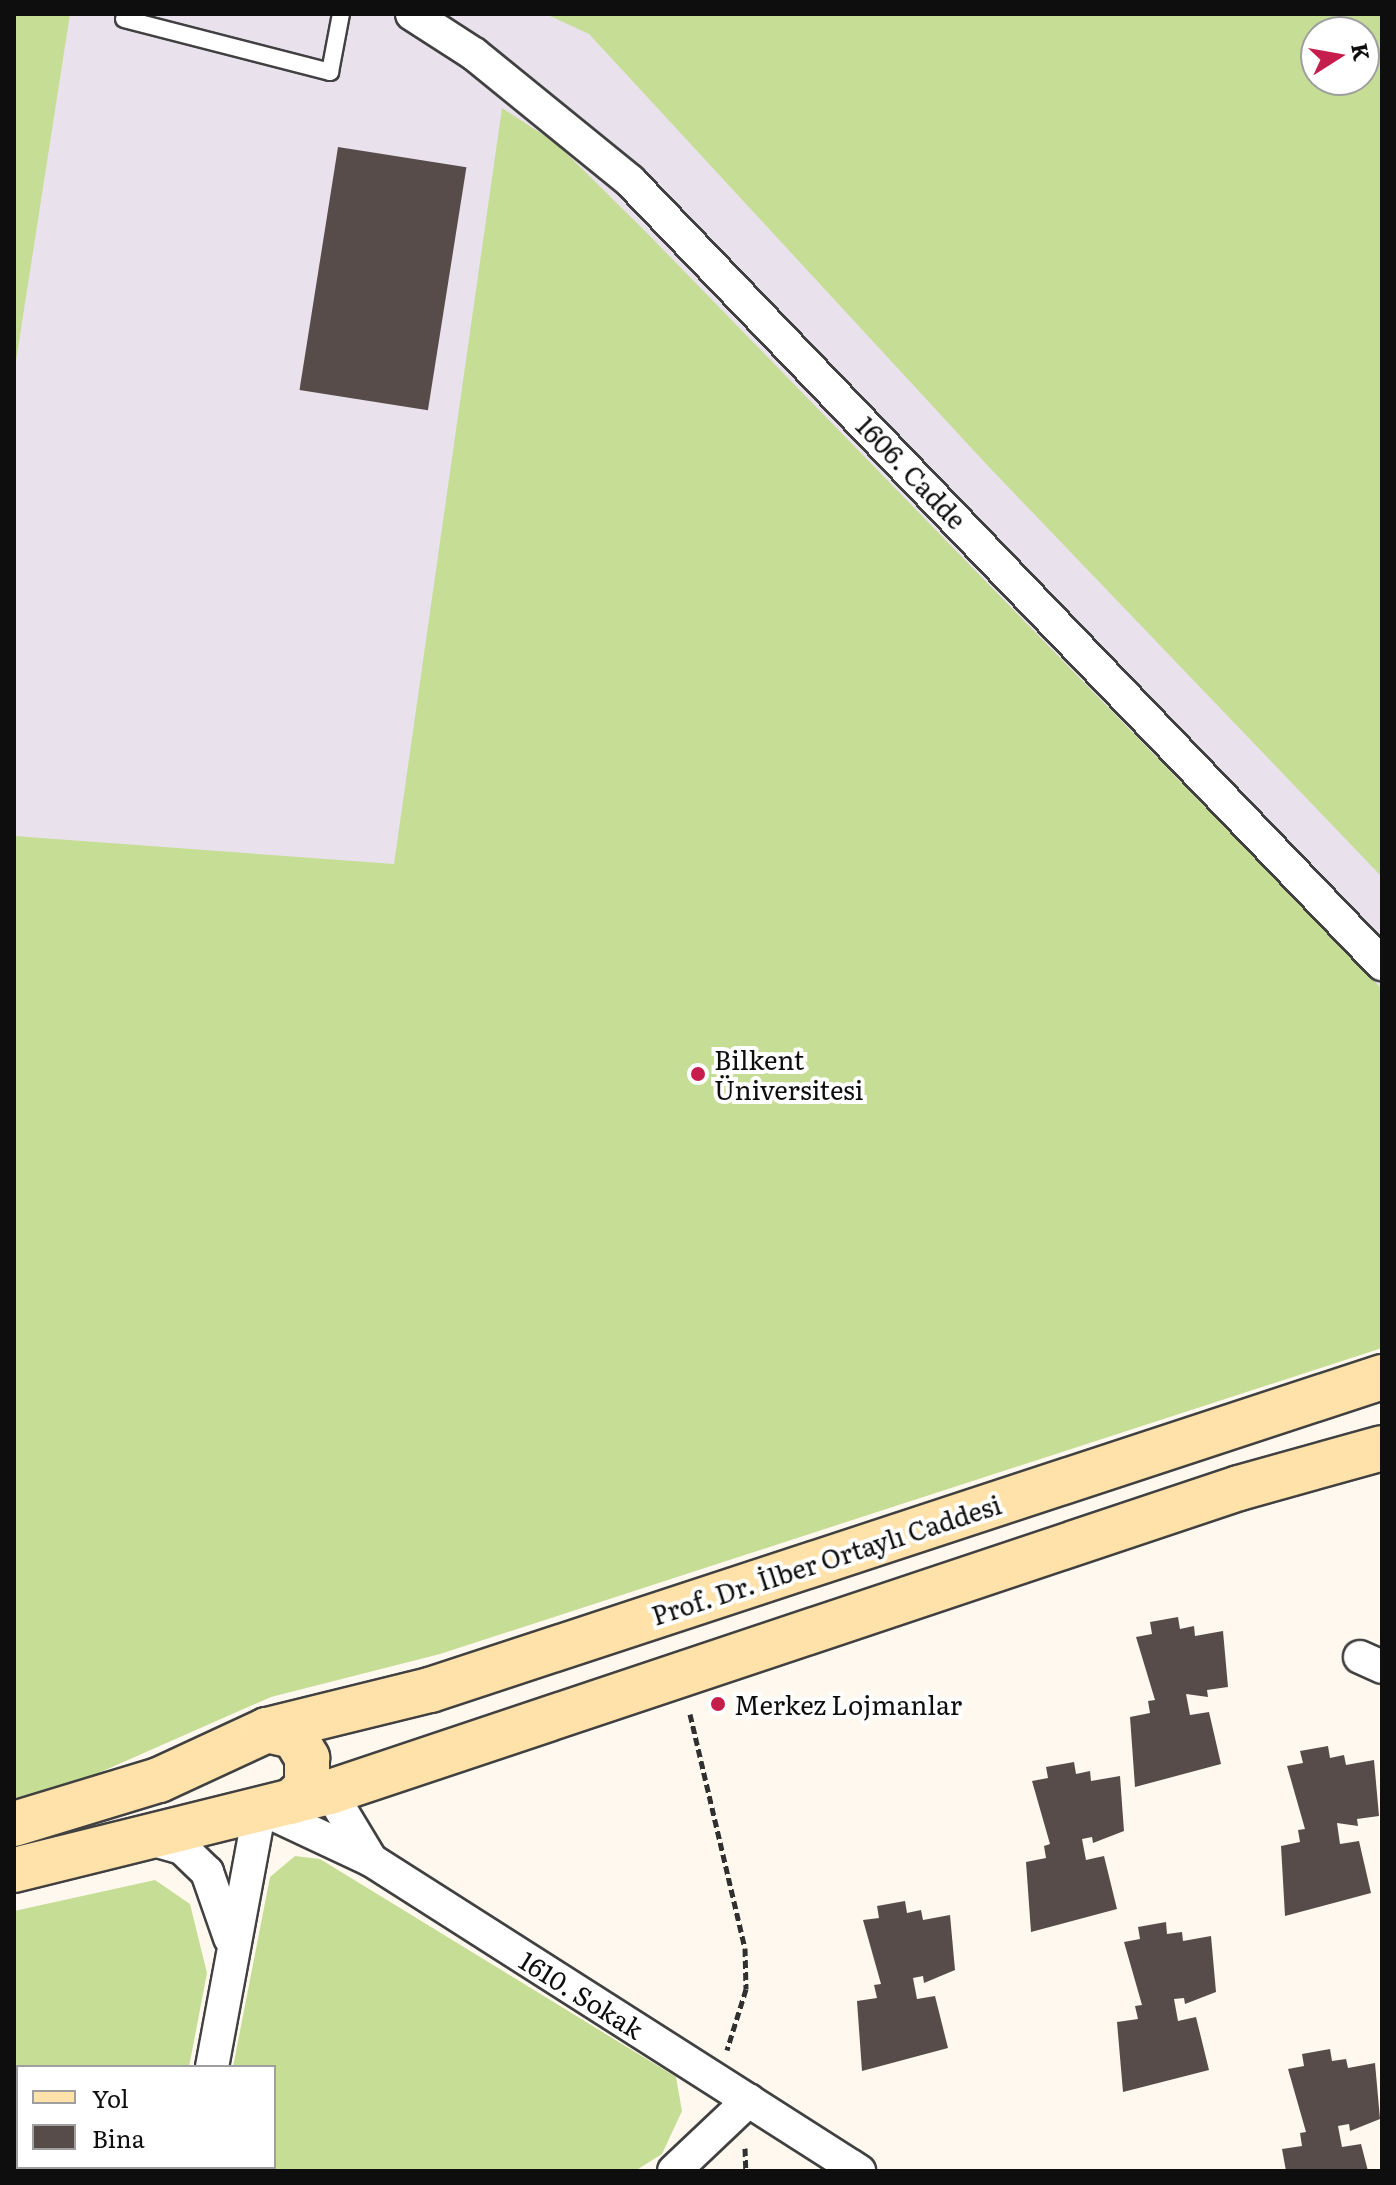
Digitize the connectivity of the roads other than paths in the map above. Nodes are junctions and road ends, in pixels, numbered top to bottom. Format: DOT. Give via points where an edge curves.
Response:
graph roads {
  1 [pos="341,14"];
  2 [pos="412,14"];
  3 [pos="124,19"];
  4 [pos="1377,947"];
  5 [pos="1382,1377"];
  6 [pos="1382,1448"];
  7 [pos="255,1735"];
  8 [pos="294,1801"];
  9 [pos="14,1824"];
  10 [pos="323,1835"];
  11 [pos="147,1838"];
  12 [pos="371,1860"];
  13 [pos="249,1862"];
  14 [pos="14,1870"];
  15 [pos="232,1948"];
  16 [pos="212,2065"];
  17 [pos="749,2100"];
  18 [pos="674,2171"];
  19 [pos="859,2171"];
  1 -- 3 [label="lane" via="330,72"];
  2 -- 4 [label="street, 1606. Cadde" via="474,54 630,181"];
  5 -- 7 [label="street, Prof. Dr. İlber Ortaylı Caddesi" via="430,1690"];
  6 -- 8 [label="street" via="1239,1488"];
  7 -- 8 [label="street" via="294,1736 307,1758 307,1787"];
  7 -- 8 [label="street" via="232,1762 237,1789"];
  7 -- 9 [label="street, Prof. Dr. İlber Ortaylı Caddesi" via="159,1780"];
  8 -- 10 [label="street"];
  8 -- 11 [label="street"];
  8 -- 12 [label="street, 1610. Sokak"];
  8 -- 13 [label="street"];
  10 -- 12 [label="street"];
  10 -- 13 [label="street" via="292,1833 268,1842"];
  11 -- 14 [label="street"];
  11 -- 15 [label="street" via="182,1848 207,1872"];
  12 -- 17 [label="street, 1610. Sokak"];
  13 -- 15 [label="street"];
  15 -- 16 [label="street"];
  17 -- 18 [label="street"];
  17 -- 19 [label="street, 1610. Sokak"];
}
